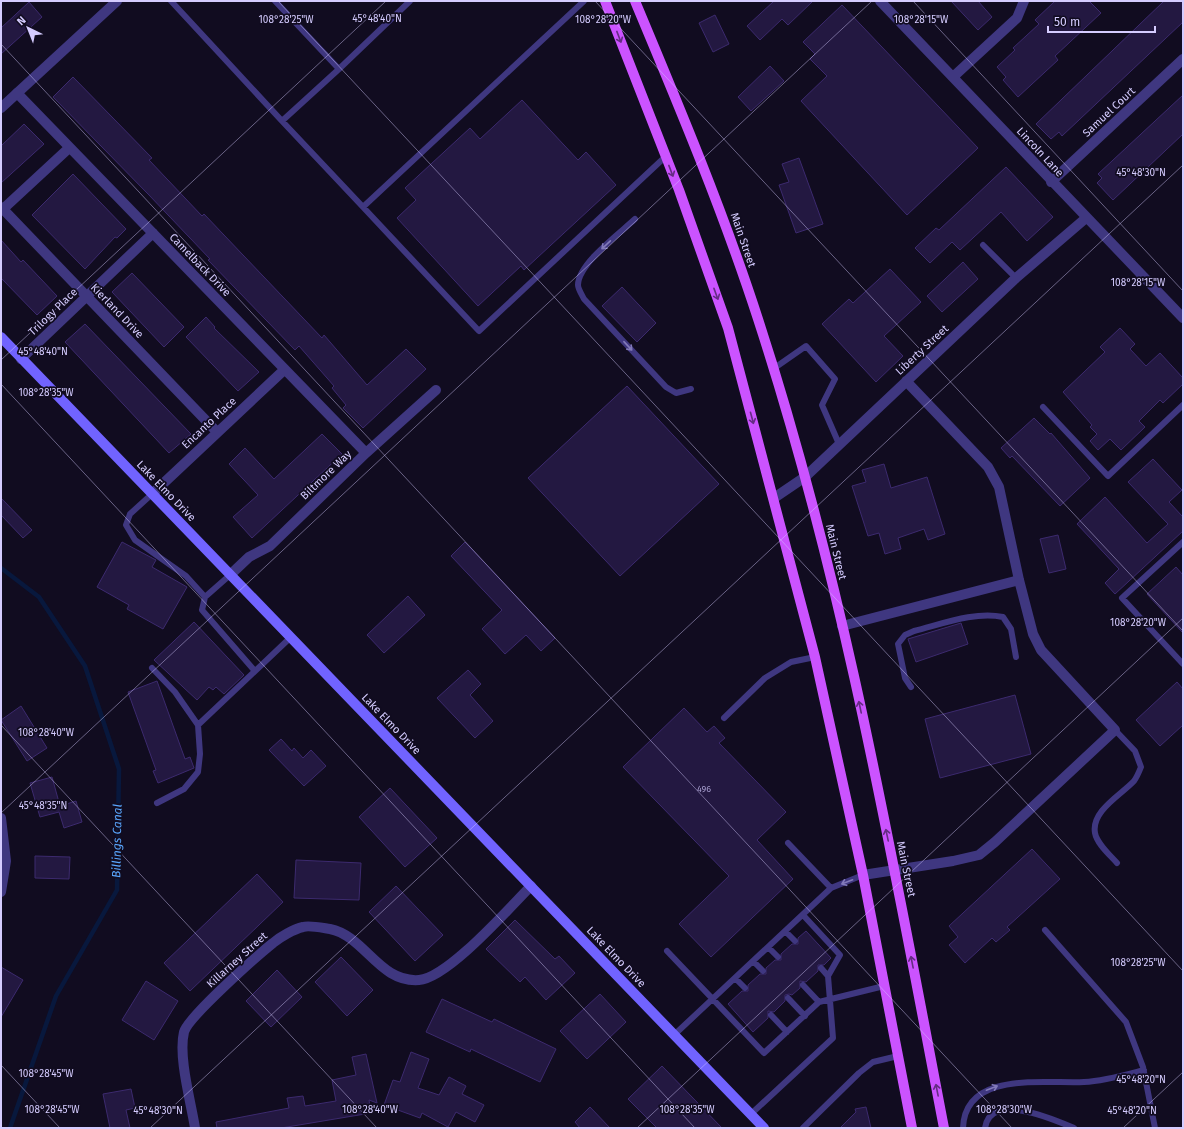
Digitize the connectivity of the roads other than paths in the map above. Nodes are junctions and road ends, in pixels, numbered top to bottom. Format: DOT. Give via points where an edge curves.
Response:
graph roads {
  1 [pos="117,1"];
  2 [pos="171,1"];
  3 [pos="275,1"];
  4 [pos="410,1"];
  5 [pos="584,1"];
  6 [pos="604,1"];
  7 [pos="635,1"];
  8 [pos="880,1"];
  9 [pos="1024,1"];
  10 [pos="1183,59"];
  11 [pos="339,69"];
  12 [pos="953,76"];
  13 [pos="17,93"];
  14 [pos="1,108"];
  15 [pos="282,121"];
  16 [pos="69,148"];
  17 [pos="665,156"];
  18 [pos="1051,182"];
  19 [pos="363,207"];
  20 [pos="2,208"];
  21 [pos="1086,218"];
  22 [pos="635,219"];
  23 [pos="153,233"];
  24 [pos="983,244"];
  25 [pos="1016,278"];
  26 [pos="86,297"];
  27 [pos="1183,318"];
  28 [pos="1,337"];
  29 [pos="21,359"];
  30 [pos="773,368"];
  31 [pos="284,370"];
  32 [pos="906,381"];
  33 [pos="691,389"];
  34 [pos="436,390"];
  35 [pos="1183,405"];
  36 [pos="1043,407"];
  37 [pos="217,432"];
  38 [pos="839,444"];
  39 [pos="366,453"];
  40 [pos="805,476"];
  41 [pos="152,494"];
  42 [pos="774,498"];
  43 [pos="1183,542"];
  44 [pos="230,575"];
  45 [pos="1019,580"];
  46 [pos="205,597"];
  47 [pos="842,626"];
  48 [pos="291,637"];
  49 [pos="815,657"];
  50 [pos="1016,657"];
  51 [pos="1183,664"];
  52 [pos="152,668"];
  53 [pos="254,670"];
  54 [pos="911,687"];
  55 [pos="724,718"];
  56 [pos="198,725"];
  57 [pos="1115,730"];
  58 [pos="158,803"];
  59 [pos="1,818"];
  60 [pos="788,843"];
  61 [pos="1117,863"];
  62 [pos="895,871"];
  63 [pos="863,876"];
  64 [pos="531,886"];
  65 [pos="831,888"];
  66 [pos="1,892"];
  67 [pos="802,915"];
  68 [pos="1045,930"];
  69 [pos="785,931"];
  70 [pos="795,941"];
  71 [pos="768,947"];
  72 [pos="667,951"];
  73 [pos="778,957"];
  74 [pos="753,961"];
  75 [pos="821,968"];
  76 [pos="763,971"];
  77 [pos="828,976"];
  78 [pos="735,978"];
  79 [pos="803,985"];
  80 [pos="884,986"];
  81 [pos="745,988"];
  82 [pos="788,998"];
  83 [pos="713,999"];
  84 [pos="831,999"];
  85 [pos="819,1002"];
  86 [pos="771,1015"];
  87 [pos="804,1016"];
  88 [pos="787,1032"];
  89 [pos="674,1035"];
  90 [pos="898,1056"];
  91 [pos="1144,1070"];
  92 [pos="751,1114"];
  93 [pos="195,1128"];
  94 [pos="764,1128"];
  95 [pos="803,1128"];
  96 [pos="912,1128"];
  97 [pos="944,1128"];
  98 [pos="962,1128"];
  99 [pos="984,1128"];
  100 [pos="1074,1128"];
  101 [pos="1155,1128"];
  1 -- 13 [label="street"];
  2 -- 15 [label="lane"];
  3 -- 11 [label="lane"];
  4 -- 11 [label="lane"];
  5 -- 19 [label="lane"];
  6 -- 17 [label="main road, one-way"];
  7 -- 30 [label="main road, Main Street" via="710,183"];
  8 -- 12 [label="street, Lincoln Lane"];
  9 -- 12 [label="street" via="1017,18"];
  10 -- 18 [label="street, Samuel Court"];
  11 -- 15 [label="lane"];
  12 -- 18 [label="street, Lincoln Lane"];
  13 -- 14 [label="street"];
  13 -- 16 [label="street, Camelback Drive"];
  15 -- 19 [label="lane"];
  16 -- 20 [label="street"];
  16 -- 23 [label="street, Camelback Drive"];
  17 -- 19 [label="lane" via="479,331"];
  17 -- 42 [label="main road, one-way" via="728,328"];
  18 -- 21 [label="street, Lincoln Lane"];
  20 -- 26 [label="street, Kierland Drive"];
  21 -- 25 [label="street, Liberty Street"];
  21 -- 27 [label="street, Lincoln Lane"];
  22 -- 33 [label="lane, one-way" via="581,272 578,285 584,299 666,387 676,393"];
  23 -- 26 [label="street, Trilogy Place"];
  23 -- 31 [label="street, Camelback Drive"];
  24 -- 25 [label="lane"];
  25 -- 32 [label="street, Liberty Street"];
  26 -- 29 [label="street, Trilogy Place"];
  26 -- 37 [label="street, Kierland Drive"];
  28 -- 29 [label="main road, Lake Elmo Drive"];
  29 -- 41 [label="main road, Lake Elmo Drive"];
  30 -- 38 [label="lane" via="806,346 835,379 822,405"];
  30 -- 40 [label="main road, Main Street"];
  31 -- 37 [label="street, Encanto Place"];
  31 -- 39 [label="street, Camelback Drive"];
  32 -- 38 [label="street, Liberty Street"];
  32 -- 45 [label="street" via="988,467 998,487"];
  34 -- 39 [label="street, Biltmore Way"];
  35 -- 36 [label="lane" via="1108,476"];
  37 -- 41 [label="street, Encanto Place"];
  38 -- 40 [label="street, Liberty Street"];
  39 -- 44 [label="street, Biltmore Way" via="270,546 248,557"];
  40 -- 42 [label="street, Liberty Street"];
  40 -- 47 [label="main road, Main Street"];
  41 -- 44 [label="main road, Lake Elmo Drive"];
  41 -- 46 [label="lane" via="130,514 126,525 136,540 186,576"];
  42 -- 49 [label="main road"];
  43 -- 51 [label="lane" via="1122,598"];
  44 -- 46 [label="lane"];
  44 -- 48 [label="main road, Lake Elmo Drive"];
  45 -- 47 [label="street"];
  45 -- 57 [label="street" via="1033,634 1041,650"];
  46 -- 53 [label="lane" via="202,610"];
  62 -- 47 [label="main road, Main Street, one-way"];
  48 -- 53 [label="lane"];
  48 -- 64 [label="main road, Lake Elmo Drive"];
  49 -- 55 [label="lane" via="791,662 770,675"];
  49 -- 63 [label="main road"];
  50 -- 54 [label="lane" via="1011,629 1003,617 992,615 971,618 914,631 898,644 905,678"];
  52 -- 56 [label="lane" via="175,692"];
  53 -- 56 [label="lane"];
  56 -- 58 [label="lane" via="198,772 184,789"];
  57 -- 61 [label="lane" via="1135,751 1141,767 1136,780 1106,807 1097,819 1095,834"];
  57 -- 62 [label="street" via="979,855"];
  59 -- 66 [label="street" via="6,861"];
  60 -- 65 [label="lane"];
  62 -- 63 [label="street"];
  97 -- 62 [label="main road, Main Street, one-way"];
  63 -- 65 [label="lane, one-way"];
  63 -- 80 [label="main road"];
  64 -- 89 [label="main road, Lake Elmo Drive"];
  64 -- 93 [label="street, Killarney Street" via="461,955 439,972 420,980 400,979 385,970 351,939 331,929 303,927 274,942 199,1012 184,1031 182,1054"];
  65 -- 67 [label="lane"];
  67 -- 69 [label="lane"];
  67 -- 77 [label="lane" via="840,955"];
  68 -- 91 [label="lane" via="1126,1022"];
  69 -- 70 [label="lane"];
  69 -- 71 [label="lane"];
  71 -- 73 [label="lane"];
  71 -- 74 [label="lane"];
  72 -- 83 [label="lane"];
  74 -- 76 [label="lane"];
  74 -- 78 [label="lane"];
  75 -- 77 [label="lane"];
  77 -- 84 [label="lane"];
  78 -- 81 [label="lane"];
  78 -- 83 [label="lane"];
  79 -- 85 [label="lane"];
  80 -- 84 [label="lane"];
  80 -- 90 [label="main road"];
  82 -- 87 [label="lane"];
  83 -- 88 [label="lane" via="764,1053"];
  83 -- 89 [label="lane"];
  84 -- 85 [label="lane"];
  84 -- 92 [label="lane" via="833,1038"];
  85 -- 87 [label="lane"];
  86 -- 88 [label="lane"];
  87 -- 88 [label="lane"];
  89 -- 92 [label="main road, Lake Elmo Drive"];
  90 -- 95 [label="lane" via="873,1062"];
  90 -- 96 [label="main road"];
  98 -- 91 [label="lane, one-way" via="963,1116 969,1105 984,1091 997,1086 1022,1082 1085,1082"];
  91 -- 101 [label="lane"];
  92 -- 94 [label="main road, Lake Elmo Drive"];
  99 -- 100 [label="lane" via="987,1120 996,1112 1020,1110"];
}
